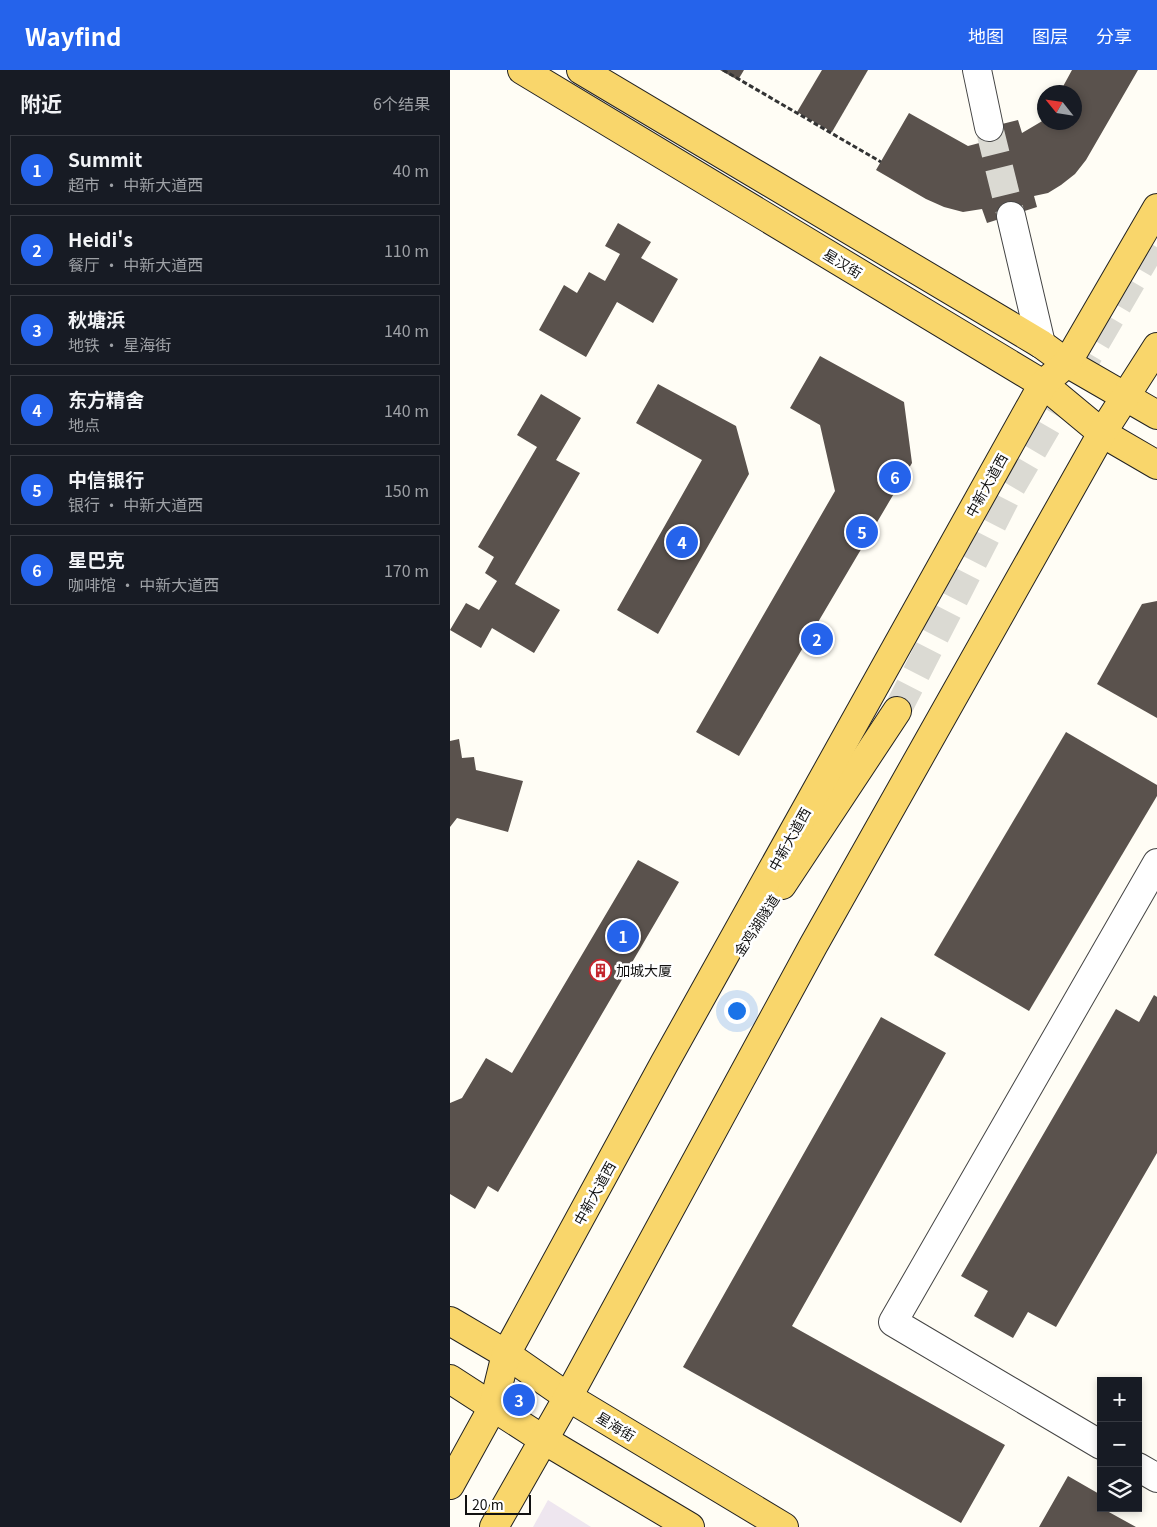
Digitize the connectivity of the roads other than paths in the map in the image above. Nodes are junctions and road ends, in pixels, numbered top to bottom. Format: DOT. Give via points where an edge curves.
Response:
graph roads {
  1 [pos="522,70"];
  2 [pos="581,70"];
  3 [pos="977,70"];
  4 [pos="990,127"];
  5 [pos="1157,208"];
  6 [pos="1010,216"];
  7 [pos="1157,335"];
  8 [pos="1041,344"];
  9 [pos="1157,347"];
  10 [pos="1068,364"];
  11 [pos="1042,384"];
  12 [pos="1125,397"];
  13 [pos="1157,416"];
  14 [pos="1102,432"];
  15 [pos="1157,465"];
  16 [pos="897,711"];
  17 [pos="1157,863"];
  18 [pos="664,1064"];
  19 [pos="450,1321"];
  20 [pos="506,1354"];
  21 [pos="450,1379"];
  22 [pos="568,1397"];
  23 [pos="493,1407"];
  24 [pos="544,1440"];
  25 [pos="1097,1443"];
  26 [pos="1142,1469"];
  27 [pos="1157,1478"];
  28 [pos="450,1485"];
  29 [pos="494,1527"];
  30 [pos="690,1527"];
  31 [pos="784,1527"];
  1 -- 11 [label="main road, 星汉街"];
  2 -- 8 [label="main road"];
  3 -- 4 [label="lane"];
  5 -- 10 [label="main road, 中新大道西"];
  6 -- 8 [label="lane"];
  7 -- 12 [label="main road"];
  8 -- 10 [label="main road"];
  9 -- 12 [label="main road"];
  10 -- 11 [label="main road, 中新大道西"];
  10 -- 12 [label="main road"];
  11 -- 14 [label="main road, 星汉街"];
  11 -- 18 [label="main road, 中新大道西"];
  12 -- 13 [label="main road"];
  12 -- 14 [label="main road"];
  14 -- 15 [label="main road, 星汉街"];
  14 -- 22 [label="main road" via="813,946"];
  16 -- 18 [label="main road, 金鸡湖隧道"];
  17 -- 25 [label="lane" via="893,1322"];
  18 -- 20 [label="main road, 中新大道西"];
  19 -- 20 [label="main road, 星海街"];
  20 -- 22 [label="main road, 星海街"];
  20 -- 23 [label="main road, 中新大道西"];
  21 -- 23 [label="main road"];
  22 -- 24 [label="main road"];
  22 -- 31 [label="main road, 星海街"];
  23 -- 24 [label="main road"];
  23 -- 28 [label="main road, 中新大道西"];
  24 -- 29 [label="main road"];
  24 -- 30 [label="main road"];
  26 -- 27 [label="lane"];
}
